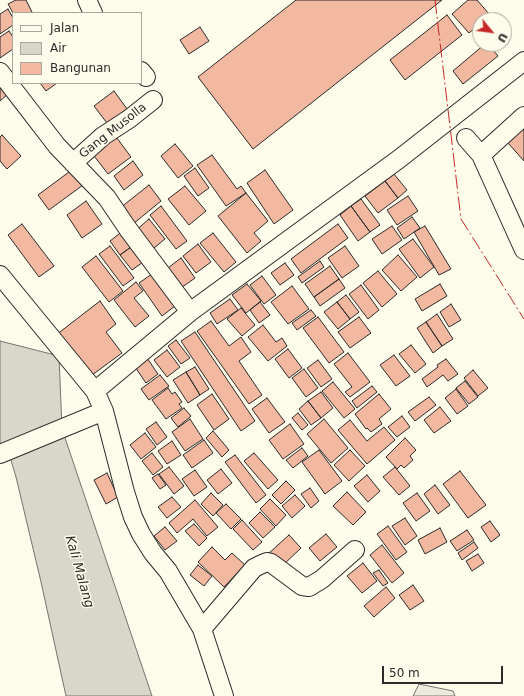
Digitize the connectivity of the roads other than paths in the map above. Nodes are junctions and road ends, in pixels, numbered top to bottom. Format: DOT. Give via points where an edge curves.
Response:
graph roads {
  1 [pos="87,0"];
  2 [pos="93,12"];
  3 [pos="524,61"];
  4 [pos="0,72"];
  5 [pos="153,100"];
  6 [pos="524,116"];
  7 [pos="466,138"];
  8 [pos="482,155"];
  9 [pos="72,163"];
  10 [pos="524,250"];
  11 [pos="0,275"];
  12 [pos="190,312"];
  13 [pos="95,391"];
  14 [pos="99,413"];
  15 [pos="0,454"];
  16 [pos="355,550"];
  17 [pos="202,629"];
  18 [pos="224,696"];
  1 -- 2 [label="street"];
  3 -- 12 [label="street" via="399,159"];
  4 -- 9 [label="street"];
  5 -- 9 [label="street, Gang Musolla" via="103,136"];
  6 -- 8 [label="street"];
  7 -- 8 [label="street"];
  8 -- 10 [label="street"];
  9 -- 12 [label="street" via="107,198"];
  11 -- 13 [label="street"];
  12 -- 13 [label="street"];
  13 -- 14 [label="street"];
  14 -- 15 [label="street"];
  14 -- 17 [label="street" via="141,534 168,571"];
  16 -- 17 [label="street" via="322,579 310,586 302,586 267,562 254,568"];
  17 -- 18 [label="street"];
}
